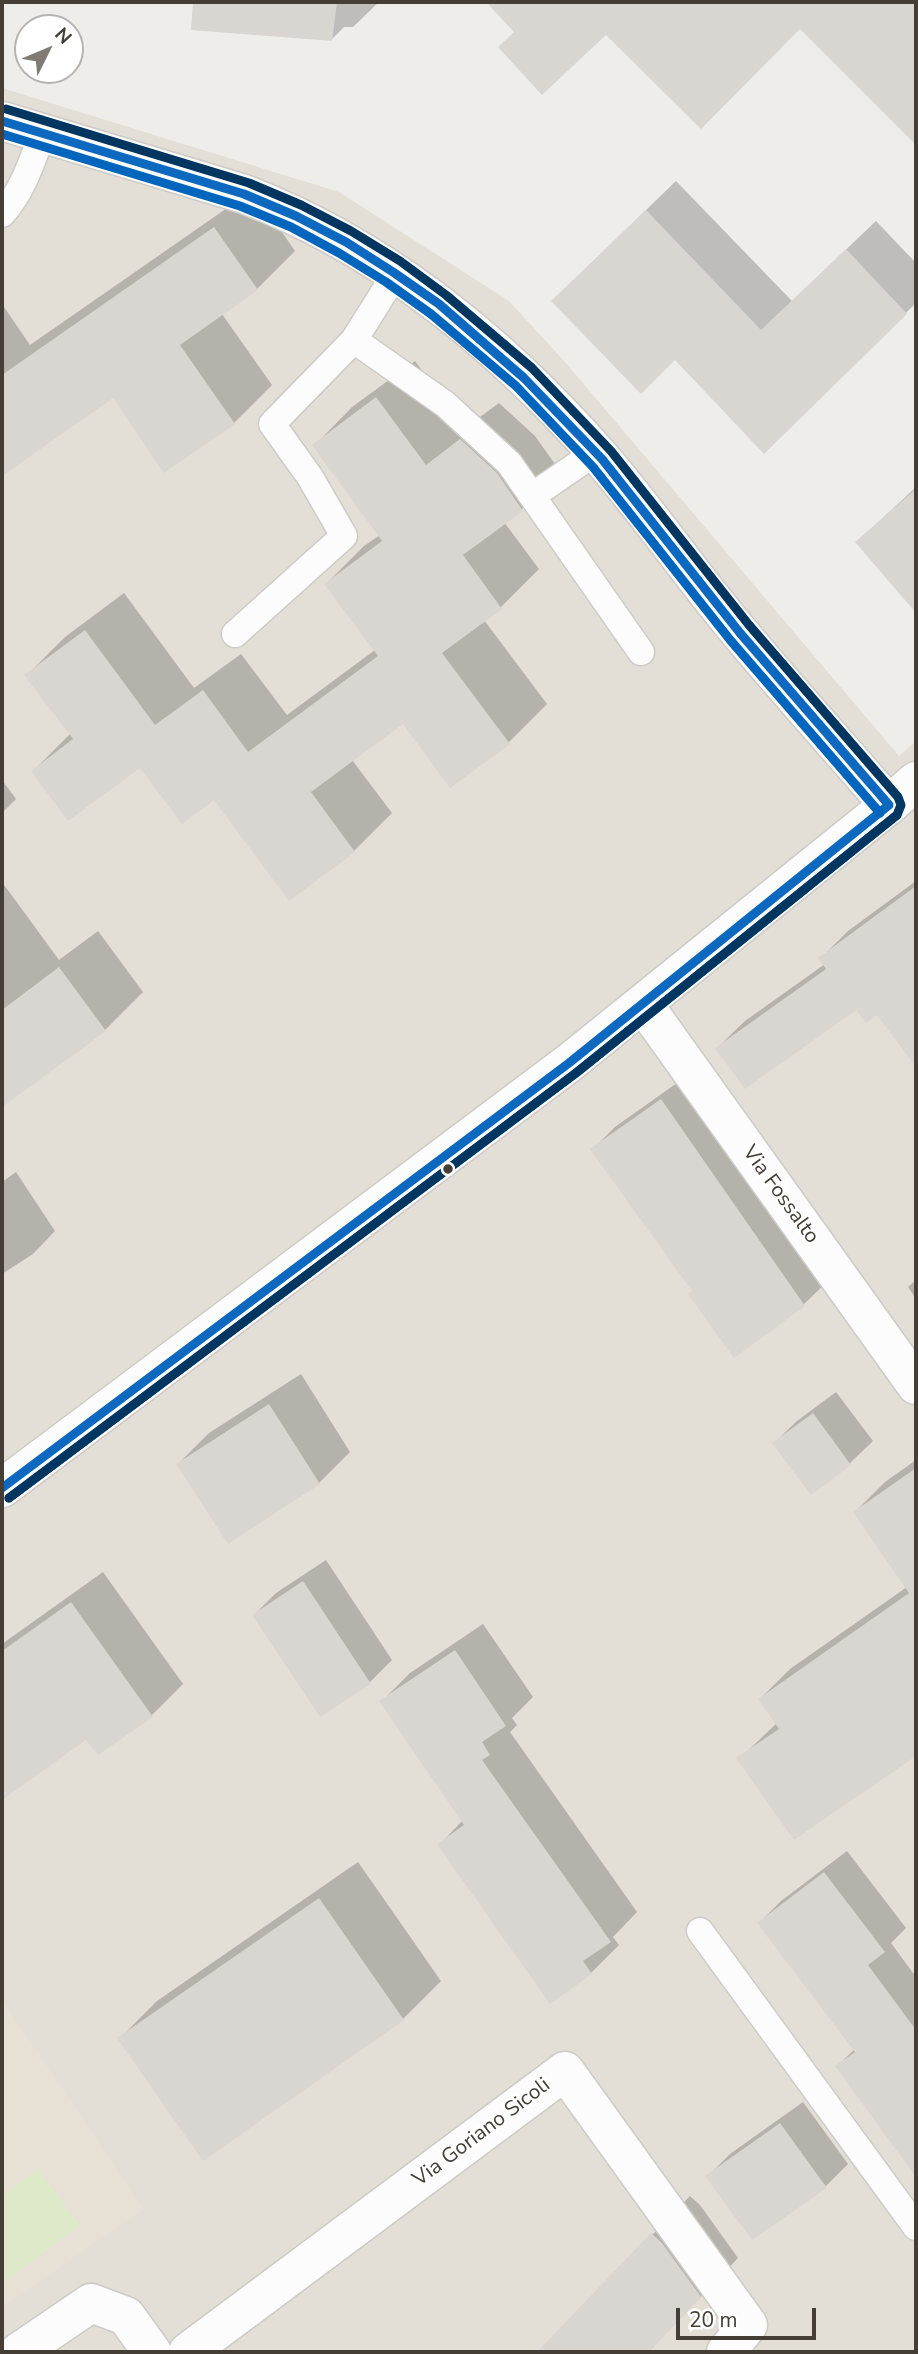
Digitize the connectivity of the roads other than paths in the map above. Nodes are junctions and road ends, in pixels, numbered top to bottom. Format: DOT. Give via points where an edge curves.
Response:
graph roads {
  1 [pos="2,121"];
  2 [pos="43,132"];
  3 [pos="2,214"];
  4 [pos="396,273"];
  5 [pos="354,340"];
  6 [pos="596,452"];
  7 [pos="532,496"];
  8 [pos="234,634"];
  9 [pos="641,652"];
  10 [pos="907,799"];
  11 [pos="644,1005"];
  12 [pos="916,1385"];
  13 [pos="2,1488"];
  14 [pos="700,1931"];
  15 [pos="916,2227"];
  16 [pos="19,2352"];
  17 [pos="152,2352"];
  18 [pos="188,2352"];
  19 [pos="726,2352"];
  1 -- 2 [label="street"];
  2 -- 3 [label="lane" via="30,169"];
  2 -- 4 [label="street" via="282,208"];
  4 -- 5 [label="lane"];
  4 -- 6 [label="street" via="516,368"];
  5 -- 7 [label="lane" via="445,404 509,463"];
  5 -- 8 [label="lane" via="272,424 310,477 344,537"];
  6 -- 7 [label="lane"];
  6 -- 10 [label="street" via="739,633"];
  7 -- 9 [label="lane"];
  10 -- 11 [label="street"];
  11 -- 12 [label="street, Via Fossalto"];
  11 -- 13 [label="street"];
  14 -- 15 [label="lane"];
  16 -- 17 [label="street" via="91,2303 126,2316"];
  18 -- 19 [label="street, Via Goriano Sicoli" via="565,2071 748,2325"];
}
